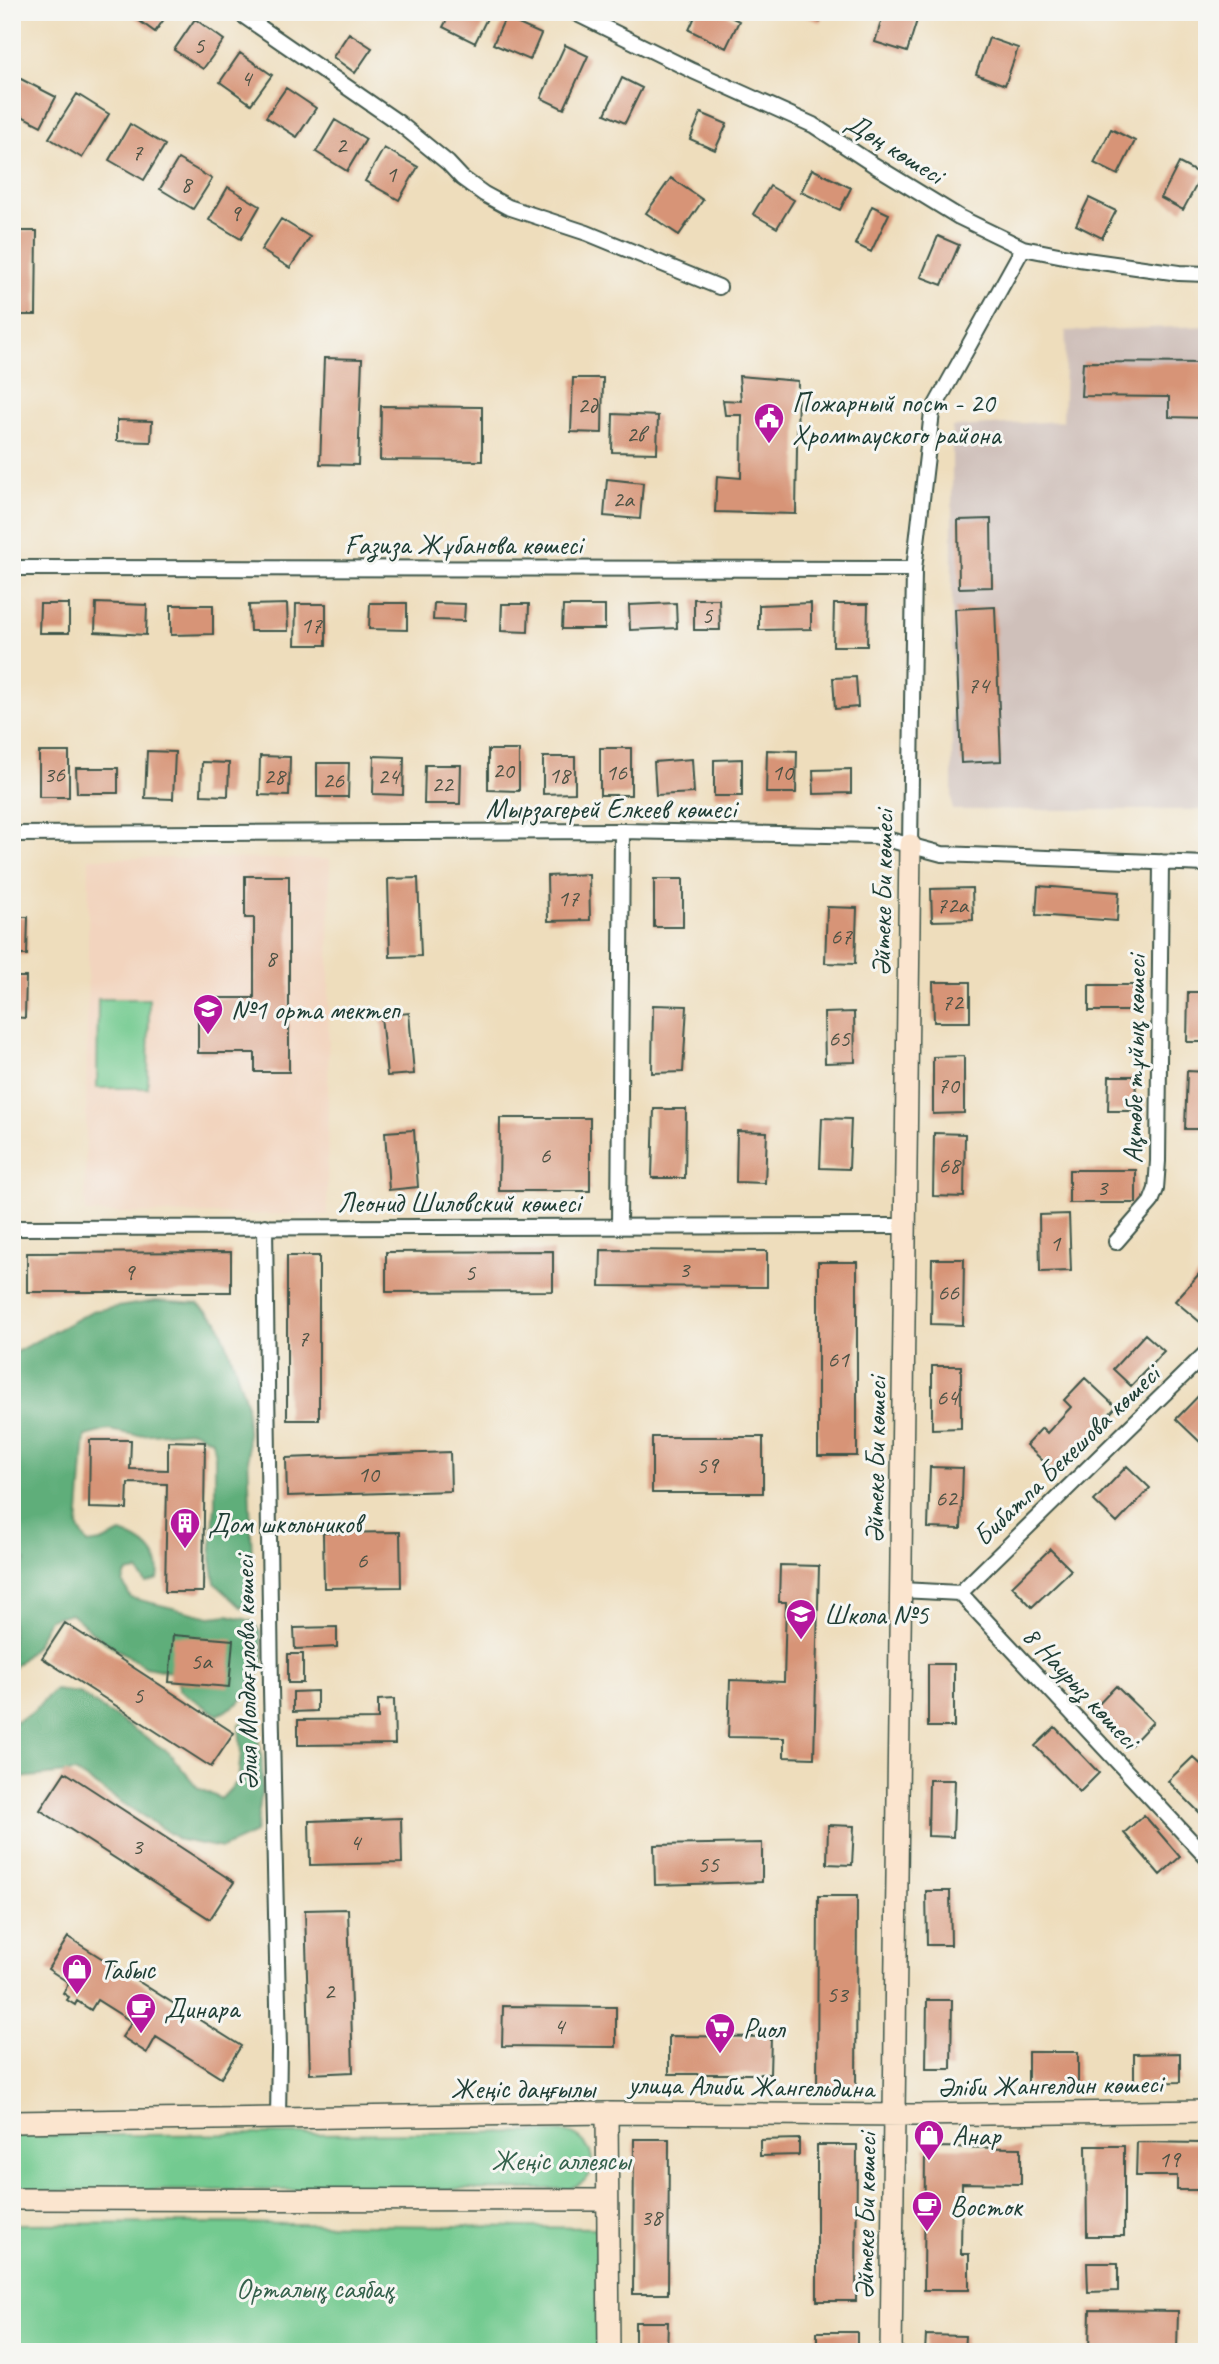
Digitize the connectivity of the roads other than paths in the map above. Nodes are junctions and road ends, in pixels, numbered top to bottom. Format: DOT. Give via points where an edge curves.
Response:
graph roads {
  1 [pos="237,12"];
  2 [pos="573,12"];
  3 [pos="1023,248"];
  4 [pos="1207,274"];
  5 [pos="719,287"];
  6 [pos="12,568"];
  7 [pos="914,569"];
  8 [pos="622,831"];
  9 [pos="12,834"];
  10 [pos="910,845"];
  11 [pos="1161,862"];
  12 [pos="1207,864"];
  13 [pos="265,1226"];
  14 [pos="619,1226"];
  15 [pos="905,1226"];
  16 [pos="12,1228"];
  17 [pos="1116,1242"];
  18 [pos="1207,1352"];
  19 [pos="901,1590"];
  20 [pos="960,1593"];
  21 [pos="1207,1858"];
  22 [pos="1207,2111"];
  23 [pos="607,2113"];
  24 [pos="894,2116"];
  25 [pos="278,2119"];
  26 [pos="12,2122"];
  27 [pos="12,2199"];
  28 [pos="607,2200"];
  29 [pos="609,2352"];
  30 [pos="891,2352"];
  1 -- 5 [label="street" via="399,123 484,194"];
  2 -- 3 [label="street, Дөң көшесі" via="813,125 959,216"];
  3 -- 4 [label="street, Дөң көшесі"];
  3 -- 7 [label="street, Әйтеке Би көшесі" via="932,411"];
  6 -- 7 [label="street, Ғазиза Жұбанова көшесі"];
  7 -- 10 [label="street, Әйтеке Би көшесі"];
  8 -- 9 [label="street, Мырзагерей Елкеев көшесі"];
  8 -- 10 [label="street, Мырзагерей Елкеев көшесі" via="876,836"];
  8 -- 14 [label="street"];
  10 -- 11 [label="street, Мырзагерей Елкеев көшесі" via="942,854"];
  10 -- 15 [label="main road, Әйтеке Би көшесі"];
  11 -- 12 [label="street, Мырзагерей Елкеев көшесі"];
  11 -- 17 [label="street, Ақтөбе тұйық көшесі" via="1156,1189 1151,1202"];
  13 -- 14 [label="street, Леонид Шиловский көшесі"];
  13 -- 16 [label="street, Леонид Шиловский көшесі"];
  13 -- 25 [label="street, Әлия Молдағұлова көшесі"];
  14 -- 15 [label="street, Леонид Шиловский көшесі"];
  15 -- 19 [label="main road, Әйтеке Би көшесі"];
  18 -- 20 [label="street, Бибатпа Бекешова көшесі"];
  19 -- 20 [label="street"];
  19 -- 24 [label="main road, Әйтеке Би көшесі"];
  20 -- 21 [label="street, 8 Наурыз көшесі"];
  22 -- 24 [label="main road, Әліби Жангелдин көшесі"];
  23 -- 24 [label="main road, улица Алиби Жангельдина"];
  23 -- 25 [label="main road, Жеңіс даңғылы"];
  23 -- 28 [label="main road, Жеңіс даңғылы"];
  24 -- 30 [label="main road, Әйтеке Би көшесі"];
  25 -- 26 [label="main road, Жеңіс даңғылы"];
  27 -- 28 [label="main road"];
  28 -- 29 [label="main road, Жеңіс даңғылы"];
}
